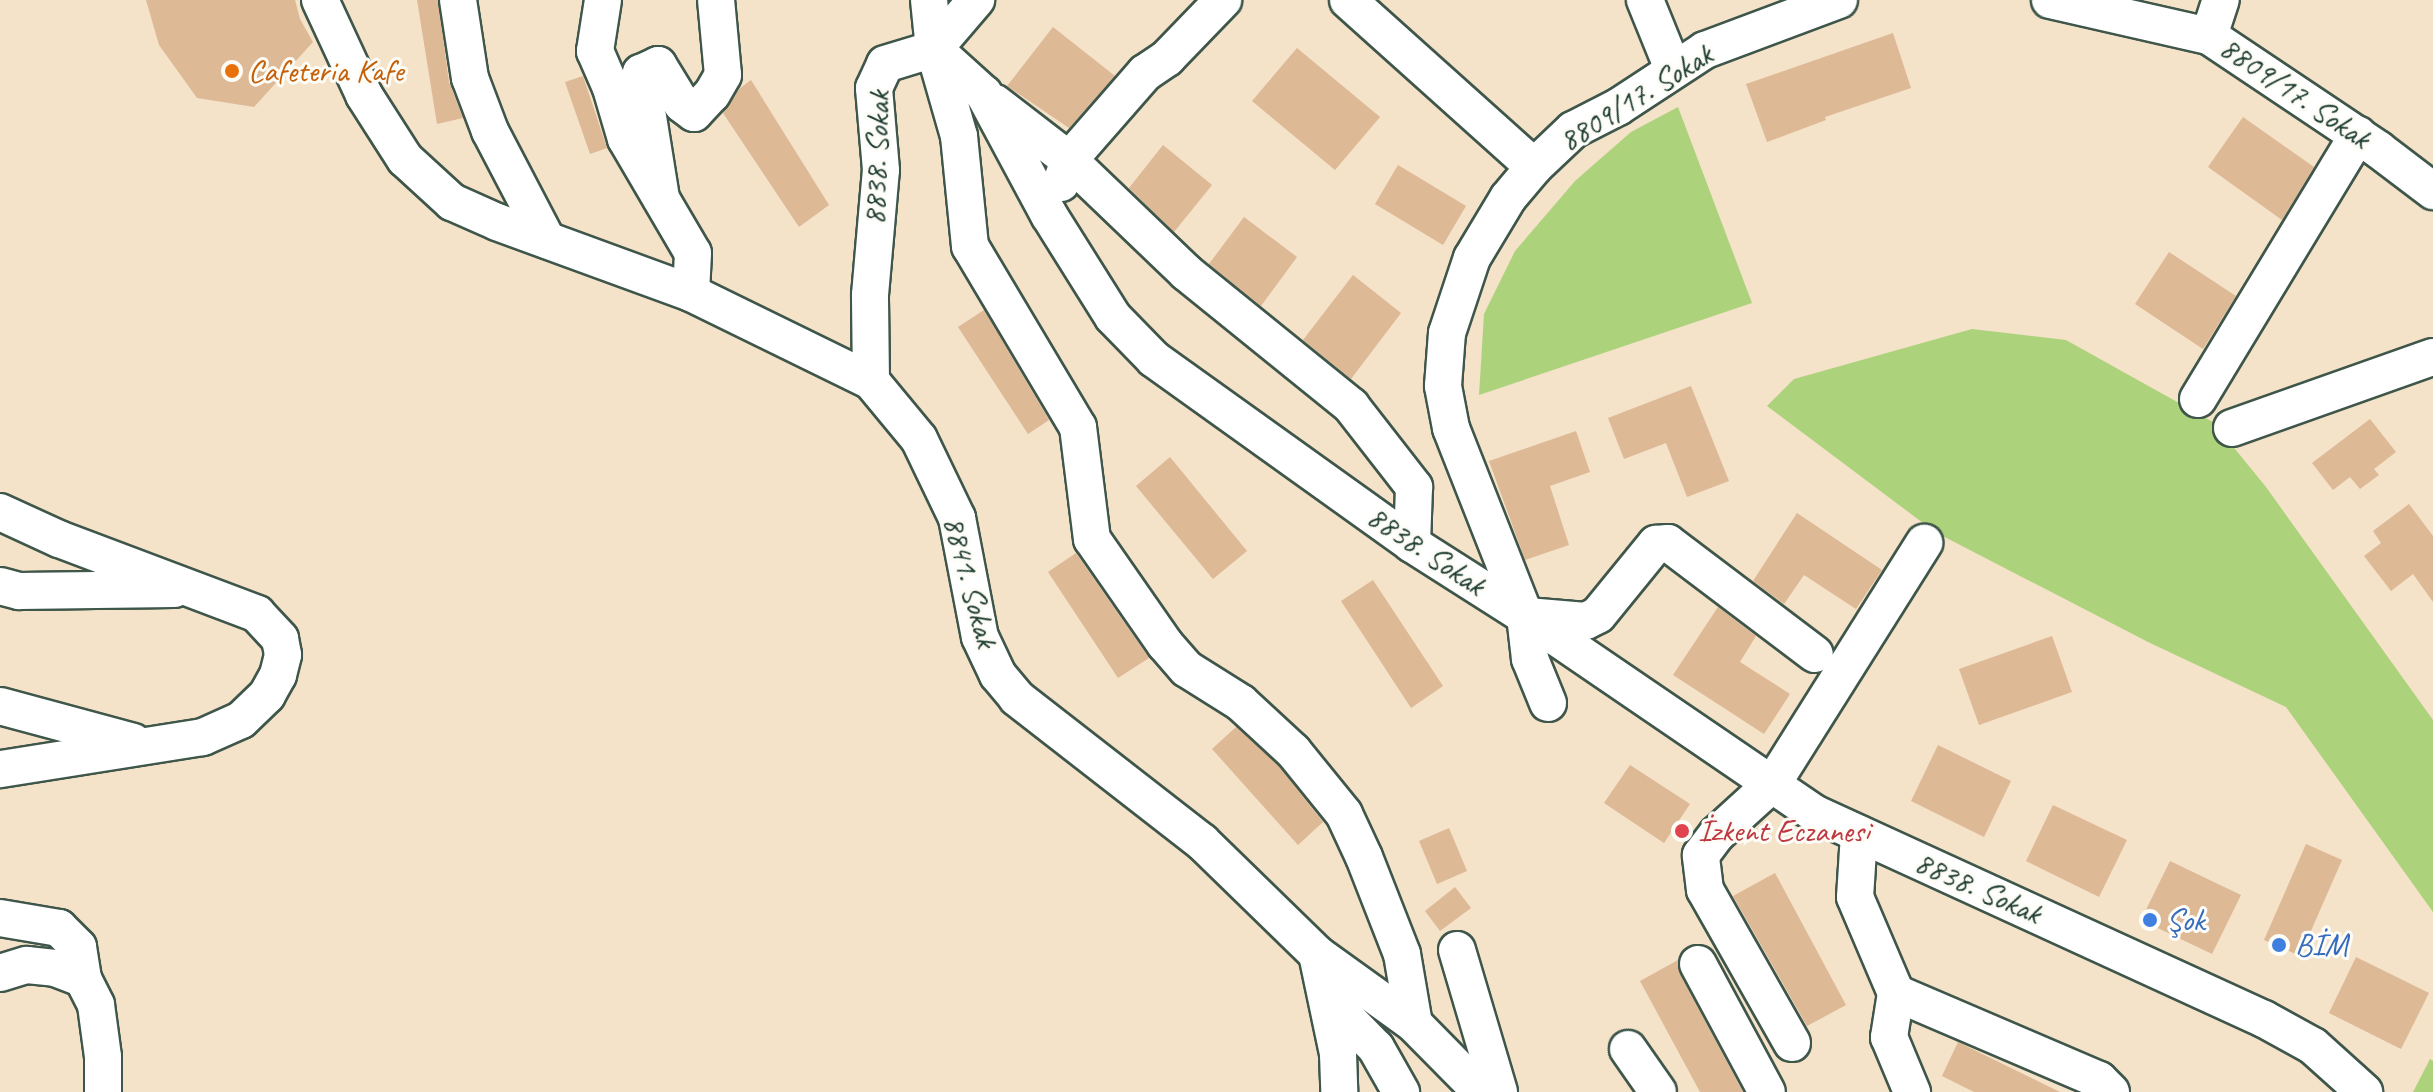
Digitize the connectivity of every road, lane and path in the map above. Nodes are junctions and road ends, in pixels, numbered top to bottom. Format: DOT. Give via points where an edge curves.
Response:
graph roads {
  1 [pos="320,0"];
  2 [pos="458,0"];
  3 [pos="603,0"];
  4 [pos="716,0"];
  5 [pos="929,0"];
  6 [pos="976,0"];
  7 [pos="1223,0"];
  8 [pos="1348,0"];
  9 [pos="1645,0"];
  10 [pos="1839,0"];
  11 [pos="2050,0"];
  12 [pos="2221,0"];
  13 [pos="2209,36"];
  14 [pos="934,49"];
  15 [pos="1673,69"];
  16 [pos="984,94"];
  17 [pos="2358,135"];
  18 [pos="1069,160"];
  19 [pos="1534,167"];
  20 [pos="2432,190"];
  21 [pos="661,198"];
  22 [pos="1049,215"];
  23 [pos="547,240"];
  24 [pos="691,293"];
  25 [pos="2433,357"];
  26 [pos="871,381"];
  27 [pos="2198,399"];
  28 [pos="2232,428"];
  29 [pos="0,512"];
  30 [pos="1924,543"];
  31 [pos="1412,544"];
  32 [pos="0,586"];
  33 [pos="188,588"];
  34 [pos="1525,616"];
  35 [pos="1815,654"];
  36 [pos="1548,703"];
  37 [pos="10,714"];
  38 [pos="140,744"];
  39 [pos="0,769"];
  40 [pos="1773,783"];
  41 [pos="1859,834"];
  42 [pos="0,918"];
  43 [pos="1457,950"];
  44 [pos="1317,954"];
  45 [pos="1698,964"];
  46 [pos="0,973"];
  47 [pos="83,979"];
  48 [pos="1896,993"];
  49 [pos="1327,998"];
  50 [pos="1414,1024"];
  51 [pos="1792,1043"];
  52 [pos="1628,1049"];
  53 [pos="103,1092"];
  54 [pos="1339,1092"];
  55 [pos="1401,1092"];
  56 [pos="1481,1092"];
  57 [pos="1499,1092"];
  58 [pos="1658,1092"];
  59 [pos="1767,1092"];
  60 [pos="1912,1092"];
  61 [pos="2111,1092"];
  62 [pos="2364,1092"];
  1 -- 23 [label="street, 8841. Sokak" via="364,95 405,159 452,202"];
  2 -- 23 [label="street" via="470,78 490,131"];
  3 -- 21 [label="street" via="595,51 626,139"];
  4 -- 21 [label="street" via="723,75 694,113 682,104 658,65 641,73"];
  5 -- 14 [label="street"];
  6 -- 14 [label="street"];
  7 -- 18 [label="street" via="1167,58 1145,73"];
  8 -- 19 [label="street"];
  9 -- 15 [label="street"];
  10 -- 15 [label="street, 8809/17. Sokak" via="1705,50"];
  11 -- 13 [label="street, 8809/17. Sokak"];
  12 -- 13 [label="street"];
  13 -- 17 [label="street, 8809/17. Sokak"];
  14 -- 16 [label="street, 8838. Sokak"];
  14 -- 26 [label="street, 8838. Sokak" via="885,64 874,88 881,170 870,295"];
  14 -- 50 [label="street" via="959,136 970,246 1078,427 1092,539 1180,661 1241,703 1282,741 1344,814 1402,954"];
  15 -- 19 [label="street, 8809/17. Sokak" via="1573,130"];
  16 -- 18 [label="street"];
  16 -- 22 [label="street, 8838. Sokak"];
  17 -- 20 [label="street, 8809/17. Sokak"];
  17 -- 27 [label="street"];
  18 -- 22 [label="street"];
  18 -- 31 [label="street" via="1187,273 1351,406 1414,487"];
  19 -- 34 [label="street, 8809/17. Sokak" via="1508,198 1472,258 1447,333 1443,386 1451,428"];
  21 -- 24 [label="street" via="693,253"];
  22 -- 31 [label="street, 8838. Sokak" via="1113,317 1154,359"];
  23 -- 24 [label="street, 8841. Sokak"];
  24 -- 26 [label="street, 8841. Sokak"];
  25 -- 28 [label="street"];
  26 -- 44 [label="street, 8841. Sokak" via="919,439 957,518 980,637 998,675 1017,698 1202,842"];
  29 -- 33 [label="street"];
  30 -- 40 [label="street"];
  31 -- 34 [label="street, 8838. Sokak"];
  32 -- 33 [label="street" via="19,591"];
  33 -- 38 [label="street" via="257,614 280,639 278,675 267,695 241,720 203,737"];
  34 -- 35 [label="street" via="1586,621 1598,615 1656,544 1668,543"];
  34 -- 36 [label="street, 8809/17. Sokak" via="1530,659"];
  34 -- 40 [label="street, 8838. Sokak"];
  37 -- 38 [label="street"];
  38 -- 39 [label="street"];
  40 -- 41 [label="street, 8838. Sokak" via="1814,813"];
  40 -- 51 [label="street" via="1707,845 1700,868 1705,890"];
  41 -- 48 [label="street" via="1855,897"];
  41 -- 62 [label="street, 8838. Sokak" via="2264,1019 2313,1046"];
  42 -- 47 [label="street" via="59,928 78,947"];
  43 -- 57 [label="street"];
  44 -- 49 [label="street"];
  44 -- 50 [label="street, 8841. Sokak"];
  45 -- 59 [label="street"];
  46 -- 47 [label="street" via="27,965"];
  47 -- 53 [label="street" via="96,1005"];
  48 -- 60 [label="street" via="1889,1037"];
  48 -- 61 [label="street" via="2099,1080"];
  49 -- 54 [label="street"];
  49 -- 55 [label="street" via="1376,1048"];
  50 -- 56 [label="street, 8841. Sokak"];
  52 -- 58 [label="street"];
}
